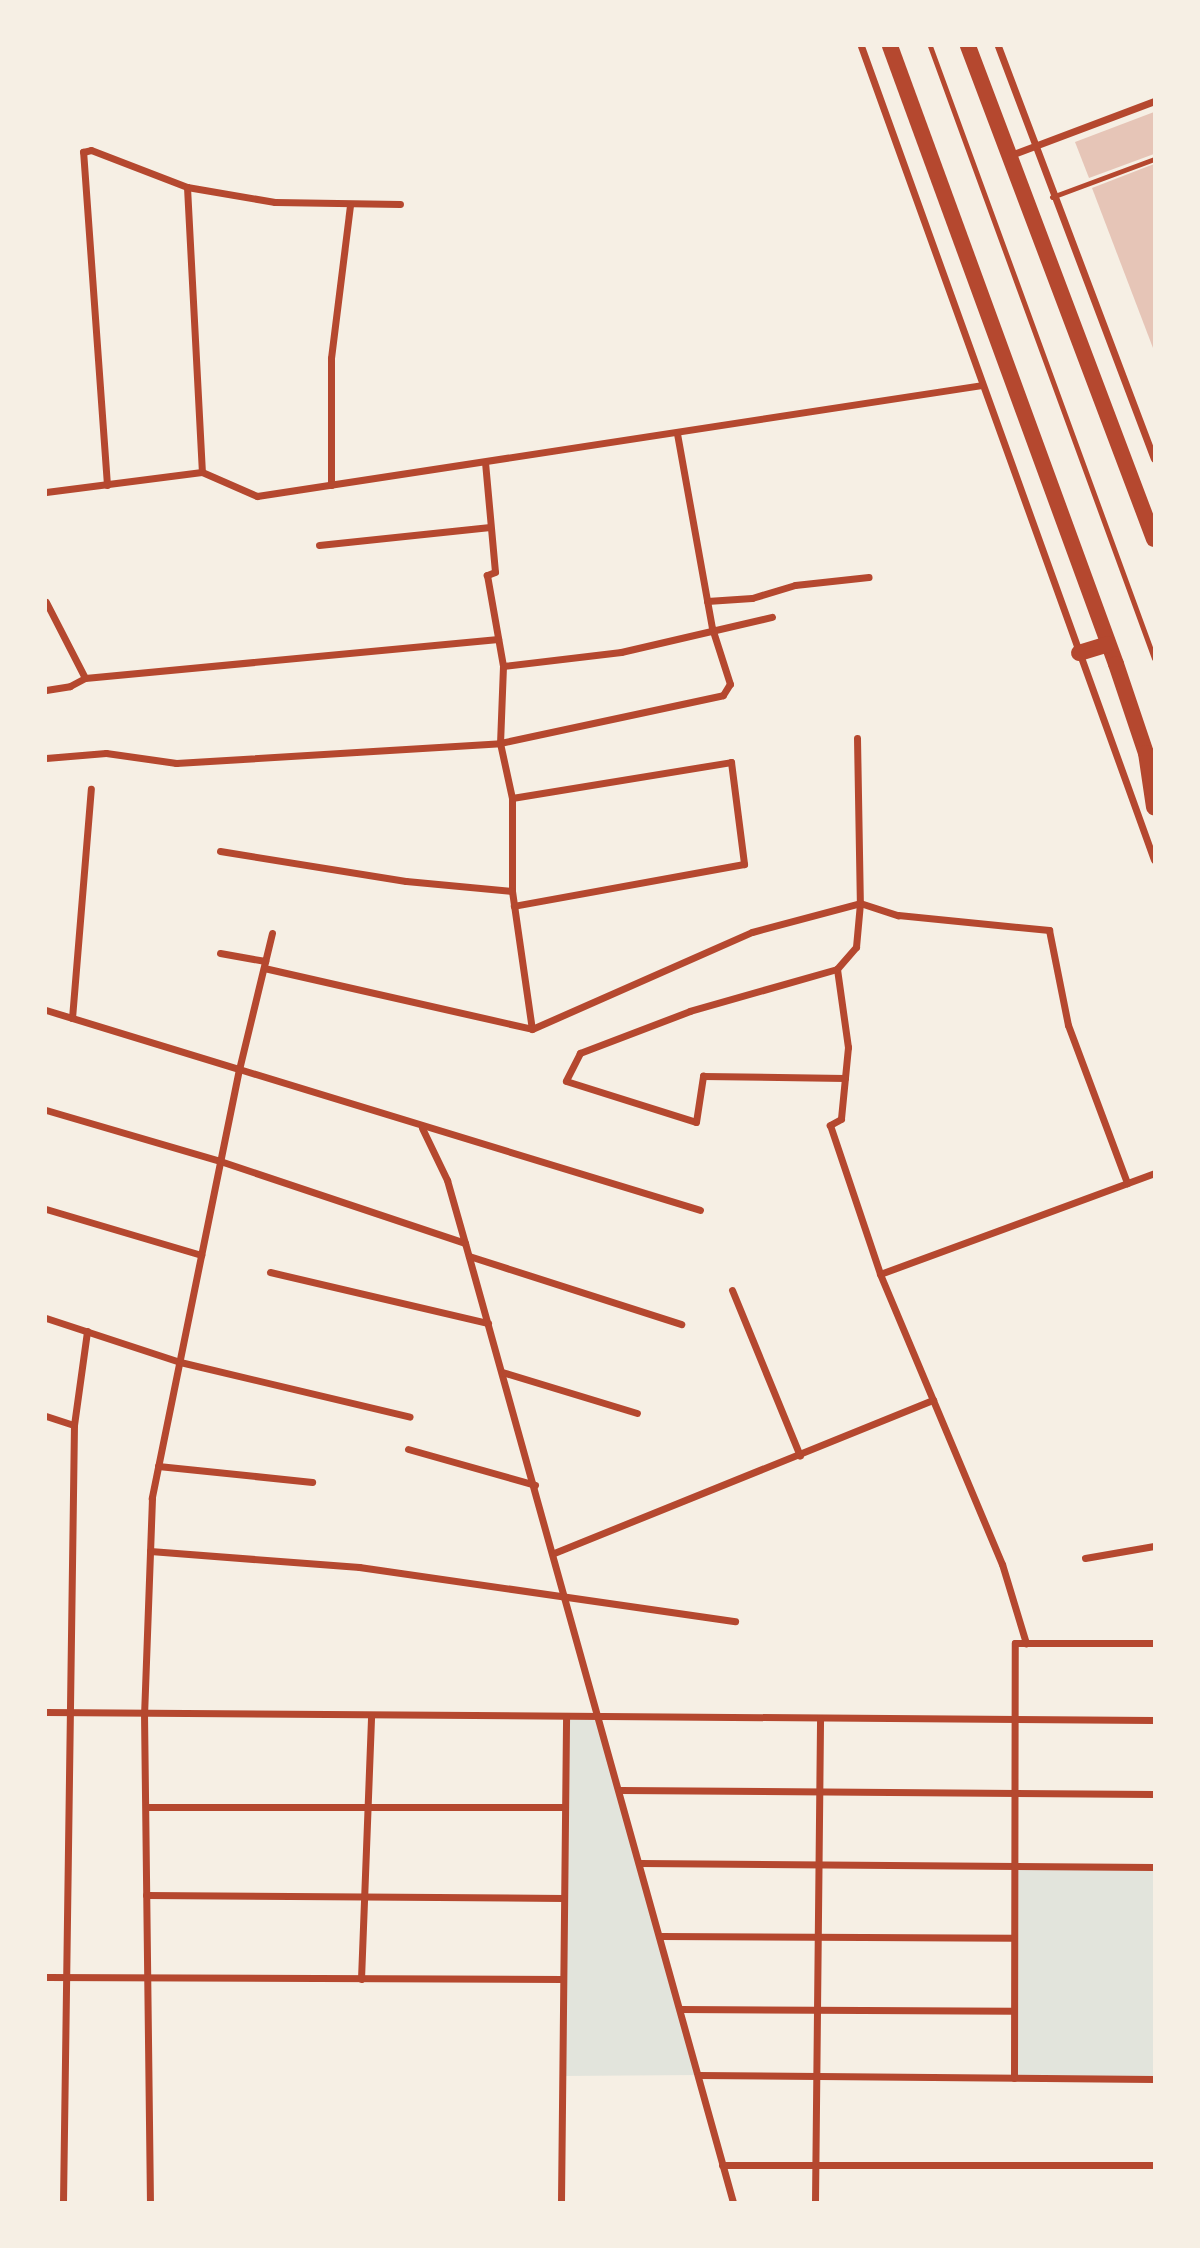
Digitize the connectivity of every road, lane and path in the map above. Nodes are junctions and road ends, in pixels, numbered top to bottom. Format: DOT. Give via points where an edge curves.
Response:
graph roads {
  1 [pos="861,46"];
  2 [pos="890,46"];
  3 [pos="930,46"];
  4 [pos="968,46"];
  5 [pos="998,46"];
  6 [pos="1154,102"];
  7 [pos="1034,148"];
  8 [pos="1007,156"];
  9 [pos="1154,159"];
  10 [pos="187,187"];
  11 [pos="1052,197"];
  12 [pos="400,204"];
  13 [pos="350,205"];
  14 [pos="982,385"];
  15 [pos="677,433"];
  16 [pos="1154,458"];
  17 [pos="485,462"];
  18 [pos="202,472"];
  19 [pos="107,485"];
  20 [pos="331,485"];
  21 [pos="46,492"];
  22 [pos="491,527"];
  23 [pos="1154,539"];
  24 [pos="319,545"];
  25 [pos="869,577"];
  26 [pos="707,601"];
  27 [pos="46,602"];
  28 [pos="772,618"];
  29 [pos="712,628"];
  30 [pos="498,639"];
  31 [pos="1108,644"];
  32 [pos="1079,653"];
  33 [pos="1154,658"];
  34 [pos="503,666"];
  35 [pos="85,678"];
  36 [pos="46,690"];
  37 [pos="857,738"];
  38 [pos="500,743"];
  39 [pos="1146,753"];
  40 [pos="46,758"];
  41 [pos="1154,769"];
  42 [pos="91,789"];
  43 [pos="512,798"];
  44 [pos="1154,807"];
  45 [pos="220,851"];
  46 [pos="1154,860"];
  47 [pos="512,891"];
  48 [pos="860,903"];
  49 [pos="514,906"];
  50 [pos="272,933"];
  51 [pos="220,953"];
  52 [pos="265,965"];
  53 [pos="837,969"];
  54 [pos="46,1010"];
  55 [pos="72,1018"];
  56 [pos="532,1029"];
  57 [pos="239,1069"];
  58 [pos="845,1078"];
  59 [pos="46,1110"];
  60 [pos="422,1128"];
  61 [pos="220,1161"];
  62 [pos="1154,1173"];
  63 [pos="1127,1183"];
  64 [pos="46,1209"];
  65 [pos="700,1210"];
  66 [pos="465,1243"];
  67 [pos="201,1255"];
  68 [pos="469,1256"];
  69 [pos="270,1272"];
  70 [pos="880,1274"];
  71 [pos="732,1290"];
  72 [pos="46,1318"];
  73 [pos="488,1323"];
  74 [pos="681,1324"];
  75 [pos="87,1331"];
  76 [pos="180,1362"];
  77 [pos="502,1372"];
  78 [pos="933,1400"];
  79 [pos="637,1413"];
  80 [pos="46,1416"];
  81 [pos="410,1416"];
  82 [pos="74,1425"];
  83 [pos="408,1449"];
  84 [pos="800,1456"];
  85 [pos="158,1466"];
  86 [pos="312,1482"];
  87 [pos="535,1485"];
  88 [pos="1154,1546"];
  89 [pos="150,1551"];
  90 [pos="554,1553"];
  91 [pos="1085,1558"];
  92 [pos="566,1595"];
  93 [pos="735,1621"];
  94 [pos="1026,1643"];
  95 [pos="1154,1643"];
  96 [pos="46,1712"];
  97 [pos="68,1712"];
  98 [pos="144,1713"];
  99 [pos="371,1715"];
  100 [pos="566,1717"];
  101 [pos="600,1718"];
  102 [pos="820,1718"];
  103 [pos="1017,1718"];
  104 [pos="1154,1720"];
  105 [pos="620,1790"];
  106 [pos="819,1792"];
  107 [pos="1017,1793"];
  108 [pos="1154,1794"];
  109 [pos="146,1807"];
  110 [pos="368,1807"];
  111 [pos="565,1807"];
  112 [pos="640,1863"];
  113 [pos="819,1864"];
  114 [pos="1154,1867"];
  115 [pos="1014,1868"];
  116 [pos="146,1895"];
  117 [pos="361,1896"];
  118 [pos="564,1898"];
  119 [pos="660,1936"];
  120 [pos="816,1937"];
  121 [pos="1014,1938"];
  122 [pos="46,1977"];
  123 [pos="67,1977"];
  124 [pos="147,1979"];
  125 [pos="360,1979"];
  126 [pos="563,1979"];
  127 [pos="680,2009"];
  128 [pos="817,2010"];
  129 [pos="1014,2011"];
  130 [pos="698,2075"];
  131 [pos="816,2076"];
  132 [pos="1014,2078"];
  133 [pos="1154,2079"];
  134 [pos="816,2164"];
  135 [pos="722,2165"];
  136 [pos="1154,2165"];
  137 [pos="63,2203"];
  138 [pos="150,2203"];
  139 [pos="561,2203"];
  140 [pos="733,2203"];
  141 [pos="815,2203"];
  1 -- 14 [label="street"];
  2 -- 31 [label="main road"];
  3 -- 33 [label="lane"];
  4 -- 8 [label="main road"];
  5 -- 7 [label="street"];
  6 -- 7 [label="street"];
  7 -- 8 [label="street"];
  7 -- 11 [label="street"];
  8 -- 23 [label="main road"];
  9 -- 11 [label="lane"];
  10 -- 13 [label="street" via="275,202"];
  10 -- 18 [label="street"];
  10 -- 19 [label="street" via="91,150 83,152"];
  11 -- 16 [label="street"];
  12 -- 13 [label="street"];
  13 -- 20 [label="street" via="331,358"];
  14 -- 15 [label="street"];
  14 -- 32 [label="street"];
  15 -- 17 [label="street"];
  15 -- 26 [label="street"];
  17 -- 20 [label="street"];
  17 -- 22 [label="street"];
  18 -- 19 [label="street"];
  18 -- 20 [label="street" via="257,496"];
  19 -- 21 [label="street"];
  22 -- 24 [label="street"];
  22 -- 30 [label="street" via="495,572 487,575"];
  25 -- 26 [label="street" via="795,585 752,598"];
  26 -- 29 [label="street"];
  27 -- 35 [label="street"];
  28 -- 29 [label="street"];
  29 -- 34 [label="street" via="621,652"];
  29 -- 38 [label="street" via="730,684 723,695"];
  30 -- 34 [label="street"];
  30 -- 35 [label="street"];
  31 -- 32 [label="main road"];
  31 -- 39 [label="main road"];
  32 -- 46 [label="street"];
  34 -- 38 [label="street"];
  35 -- 36 [label="street"];
  37 -- 48 [label="street"];
  38 -- 40 [label="street" via="176,763 106,753"];
  38 -- 43 [label="street"];
  39 -- 41 [label="main road"];
  39 -- 44 [label="main road"];
  42 -- 55 [label="street"];
  43 -- 47 [label="street"];
  43 -- 49 [label="street" via="731,762 744,864"];
  45 -- 47 [label="street" via="405,881"];
  47 -- 49 [label="street"];
  48 -- 53 [label="street" via="856,947"];
  48 -- 56 [label="street" via="752,932"];
  48 -- 63 [label="street" via="898,915 1049,930 1068,1025"];
  49 -- 56 [label="street"];
  50 -- 52 [label="street"];
  51 -- 52 [label="street"];
  52 -- 56 [label="street"];
  52 -- 57 [label="street"];
  53 -- 58 [label="street" via="848,1047"];
  53 -- 58 [label="street" via="690,1011 580,1053 566,1081 696,1122 703,1076"];
  54 -- 55 [label="street"];
  55 -- 57 [label="street"];
  57 -- 60 [label="street"];
  57 -- 61 [label="street"];
  58 -- 70 [label="street" via="841,1119 830,1125"];
  59 -- 61 [label="street"];
  60 -- 65 [label="street"];
  60 -- 66 [label="street" via="447,1180"];
  61 -- 66 [label="street"];
  61 -- 67 [label="street"];
  62 -- 63 [label="street"];
  63 -- 70 [label="street"];
  64 -- 67 [label="street"];
  66 -- 68 [label="street"];
  67 -- 76 [label="street"];
  68 -- 73 [label="street"];
  68 -- 74 [label="street"];
  69 -- 73 [label="street"];
  70 -- 78 [label="street"];
  71 -- 84 [label="street"];
  72 -- 75 [label="street"];
  73 -- 77 [label="street"];
  75 -- 76 [label="street"];
  75 -- 82 [label="street"];
  76 -- 81 [label="street"];
  76 -- 85 [label="street"];
  77 -- 79 [label="street"];
  77 -- 87 [label="street"];
  78 -- 84 [label="street"];
  78 -- 94 [label="street" via="1002,1564"];
  80 -- 82 [label="street"];
  82 -- 97 [label="street"];
  83 -- 87 [label="street"];
  84 -- 90 [label="street"];
  85 -- 86 [label="street"];
  85 -- 89 [label="street"];
  87 -- 90 [label="street"];
  88 -- 91 [label="street"];
  89 -- 92 [label="street" via="359,1567"];
  89 -- 98 [label="street"];
  90 -- 92 [label="street"];
  92 -- 93 [label="street"];
  92 -- 101 [label="street"];
  94 -- 95 [label="street"];
  94 -- 103 [label="street" via="1015,1643"];
  96 -- 97 [label="street"];
  97 -- 98 [label="street"];
  97 -- 123 [label="street"];
  98 -- 99 [label="street"];
  98 -- 109 [label="street"];
  99 -- 100 [label="street"];
  99 -- 110 [label="street"];
  100 -- 101 [label="street"];
  100 -- 111 [label="street"];
  101 -- 102 [label="street"];
  101 -- 105 [label="street"];
  102 -- 103 [label="street"];
  102 -- 106 [label="street"];
  103 -- 104 [label="street"];
  103 -- 107 [label="street"];
  105 -- 106 [label="street"];
  105 -- 112 [label="street"];
  106 -- 107 [label="street"];
  106 -- 113 [label="street"];
  107 -- 108 [label="street"];
  107 -- 115 [label="street"];
  109 -- 110 [label="street"];
  109 -- 116 [label="street"];
  110 -- 111 [label="street"];
  110 -- 117 [label="street"];
  111 -- 118 [label="street"];
  112 -- 113 [label="street"];
  112 -- 119 [label="street"];
  113 -- 115 [label="street"];
  113 -- 120 [label="street"];
  114 -- 115 [label="street"];
  115 -- 121 [label="street"];
  116 -- 117 [label="street"];
  116 -- 124 [label="street"];
  117 -- 118 [label="street"];
  117 -- 125 [label="street"];
  118 -- 126 [label="street"];
  119 -- 120 [label="street"];
  119 -- 127 [label="street"];
  120 -- 121 [label="street"];
  120 -- 128 [label="street"];
  121 -- 129 [label="street"];
  122 -- 123 [label="street"];
  123 -- 124 [label="street"];
  123 -- 137 [label="street"];
  124 -- 125 [label="street"];
  124 -- 138 [label="street"];
  125 -- 126 [label="street"];
  126 -- 139 [label="street"];
  127 -- 128 [label="street"];
  127 -- 130 [label="street"];
  128 -- 129 [label="street"];
  128 -- 131 [label="street"];
  129 -- 132 [label="street"];
  130 -- 131 [label="street"];
  130 -- 135 [label="street"];
  131 -- 132 [label="street"];
  131 -- 134 [label="street"];
  132 -- 133 [label="street"];
  134 -- 135 [label="street"];
  134 -- 136 [label="street"];
  134 -- 141 [label="street"];
  135 -- 140 [label="street"];
}
